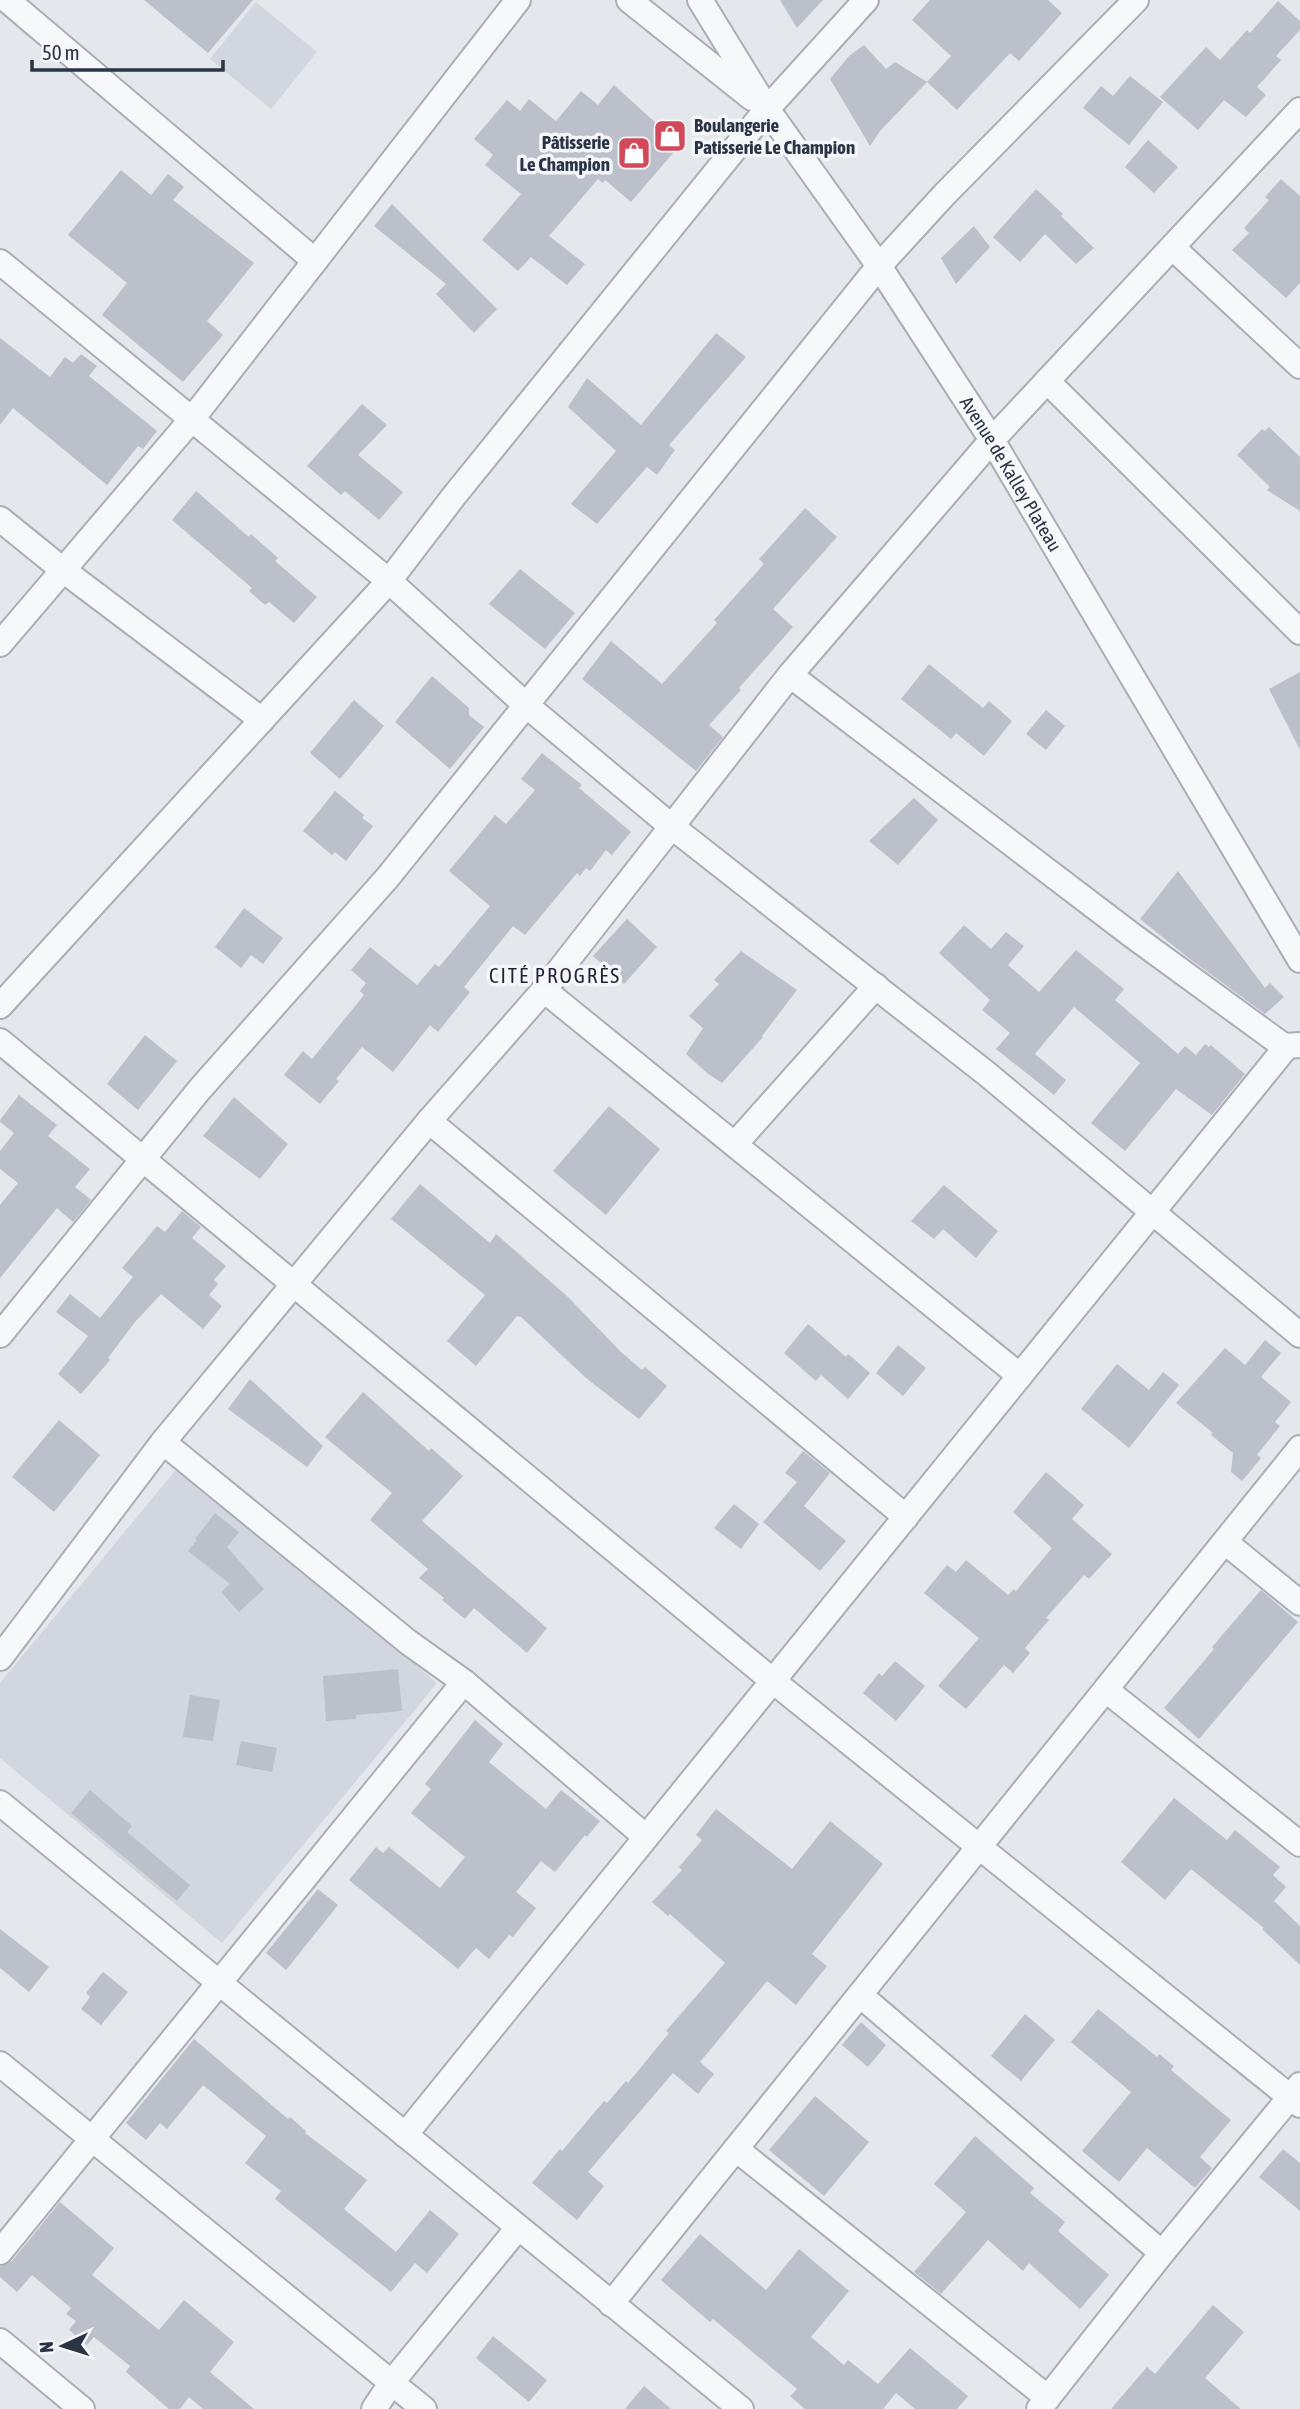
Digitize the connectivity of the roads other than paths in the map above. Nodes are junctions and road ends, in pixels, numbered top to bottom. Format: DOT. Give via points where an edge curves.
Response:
graph roads {
  1 [pos="6,0"];
  2 [pos="518,0"];
  3 [pos="629,0"];
  4 [pos="700,0"];
  5 [pos="866,0"];
  6 [pos="1136,0"];
  7 [pos="0,7"];
  8 [pos="767,109"];
  9 [pos="1300,110"];
  10 [pos="1172,247"];
  11 [pos="315,261"];
  12 [pos="0,262"];
  13 [pos="879,266"];
  14 [pos="1300,366"];
  15 [pos="1047,381"];
  16 [pos="192,419"];
  17 [pos="992,440"];
  18 [pos="0,519"];
  19 [pos="63,570"];
  20 [pos="389,581"];
  21 [pos="1300,632"];
  22 [pos="0,644"];
  23 [pos="790,675"];
  24 [pos="526,705"];
  25 [pos="262,720"];
  26 [pos="671,826"];
  27 [pos="1300,960"];
  28 [pos="876,986"];
  29 [pos="544,990"];
  30 [pos="0,1006"];
  31 [pos="0,1041"];
  32 [pos="1294,1046"];
  33 [pos="429,1121"];
  34 [pos="734,1144"];
  35 [pos="142,1158"];
  36 [pos="1153,1212"];
  37 [pos="293,1283"];
  38 [pos="0,1335"];
  39 [pos="1300,1335"];
  40 [pos="1020,1376"];
  41 [pos="163,1442"];
  42 [pos="1300,1448"];
  43 [pos="906,1517"];
  44 [pos="1225,1542"];
  45 [pos="1300,1603"];
  46 [pos="0,1658"];
  47 [pos="772,1681"];
  48 [pos="464,1682"];
  49 [pos="1105,1690"];
  50 [pos="0,1803"];
  51 [pos="646,1837"];
  52 [pos="1300,1844"];
  53 [pos="979,1847"];
  54 [pos="220,1982"];
  55 [pos="860,1995"];
  56 [pos="0,2064"];
  57 [pos="1297,2096"];
  58 [pos="405,2134"];
  59 [pos="92,2139"];
  60 [pos="736,2149"];
  61 [pos="517,2229"];
  62 [pos="0,2252"];
  63 [pos="1162,2253"];
  64 [pos="611,2304"];
  65 [pos="0,2341"];
  66 [pos="392,2382"];
  67 [pos="1043,2403"];
  68 [pos="82,2409"];
  69 [pos="374,2409"];
  70 [pos="424,2409"];
  71 [pos="741,2409"];
  1 -- 7 [label="street"];
  1 -- 11 [label="street"];
  2 -- 11 [label="street"];
  3 -- 8 [label="street"];
  4 -- 8 [label="street, Avenue de Kalley Plateau"];
  5 -- 8 [label="street"];
  6 -- 13 [label="street"];
  8 -- 13 [label="street, Avenue de Kalley Plateau"];
  8 -- 20 [label="street"];
  9 -- 10 [label="street"];
  10 -- 14 [label="street"];
  10 -- 15 [label="street"];
  11 -- 16 [label="street"];
  12 -- 16 [label="street"];
  13 -- 17 [label="street, Avenue de Kalley Plateau"];
  13 -- 24 [label="street"];
  15 -- 17 [label="street"];
  15 -- 21 [label="street"];
  16 -- 19 [label="street"];
  16 -- 20 [label="street"];
  17 -- 23 [label="street"];
  17 -- 27 [label="street, Avenue de Kalley Plateau"];
  18 -- 19 [label="street"];
  19 -- 22 [label="street"];
  19 -- 25 [label="street"];
  20 -- 24 [label="street"];
  20 -- 25 [label="street"];
  23 -- 26 [label="street"];
  23 -- 32 [label="street" via="1133,936 1281,1044"];
  24 -- 26 [label="street"];
  24 -- 35 [label="street" via="388,877"];
  25 -- 30 [label="street"];
  26 -- 28 [label="street"];
  26 -- 29 [label="street"];
  28 -- 34 [label="street"];
  28 -- 36 [label="street"];
  29 -- 33 [label="street"];
  29 -- 34 [label="street"];
  31 -- 35 [label="street"];
  32 -- 36 [label="street"];
  33 -- 37 [label="street"];
  33 -- 43 [label="street"];
  34 -- 40 [label="street"];
  35 -- 37 [label="street"];
  35 -- 38 [label="street"];
  36 -- 39 [label="street"];
  36 -- 40 [label="street"];
  37 -- 41 [label="street"];
  37 -- 47 [label="street"];
  40 -- 43 [label="street"];
  41 -- 46 [label="street"];
  41 -- 48 [label="street" via="408,1642"];
  42 -- 44 [label="street"];
  43 -- 47 [label="street"];
  44 -- 45 [label="street"];
  44 -- 49 [label="street"];
  47 -- 51 [label="street"];
  47 -- 53 [label="street"];
  48 -- 51 [label="street"];
  48 -- 54 [label="street"];
  49 -- 52 [label="street"];
  49 -- 53 [label="street"];
  50 -- 54 [label="street"];
  51 -- 58 [label="street"];
  53 -- 55 [label="street"];
  53 -- 57 [label="street"];
  54 -- 58 [label="street"];
  54 -- 59 [label="street"];
  55 -- 60 [label="street"];
  55 -- 63 [label="street"];
  56 -- 59 [label="street"];
  57 -- 63 [label="street"];
  58 -- 61 [label="street"];
  59 -- 62 [label="street"];
  59 -- 66 [label="street"];
  60 -- 64 [label="street"];
  60 -- 67 [label="street"];
  61 -- 64 [label="street"];
  61 -- 66 [label="street"];
  63 -- 67 [label="street"];
  64 -- 71 [label="street"];
  65 -- 68 [label="street"];
  66 -- 69 [label="street"];
  66 -- 70 [label="street"];
}
